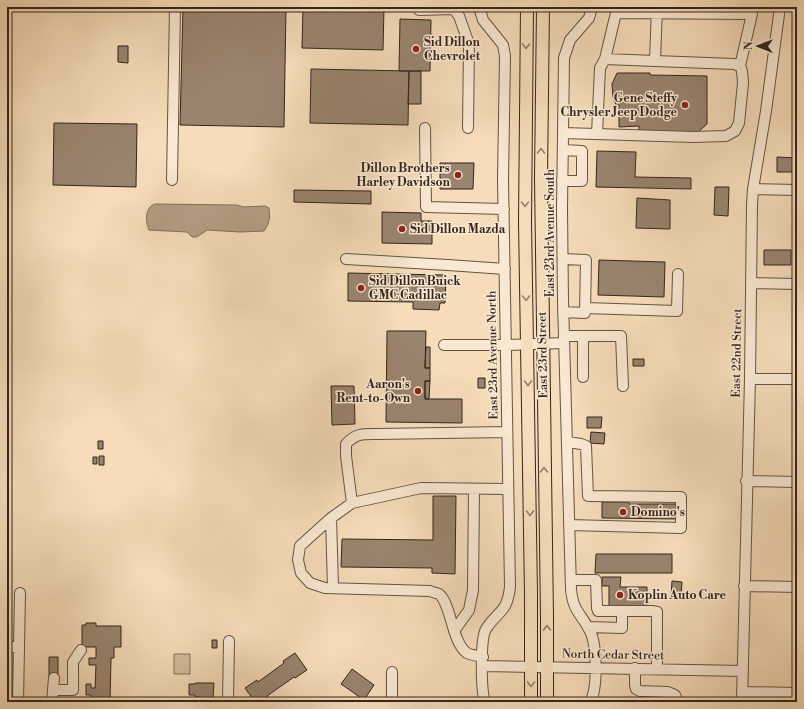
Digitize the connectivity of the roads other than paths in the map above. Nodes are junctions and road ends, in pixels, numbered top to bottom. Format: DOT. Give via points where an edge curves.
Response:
graph roads {
  1 [pos="175,7"];
  2 [pos="479,7"];
  3 [pos="527,7"];
  4 [pos="543,7"];
  5 [pos="592,7"];
  6 [pos="780,7"];
  7 [pos="417,8"];
  8 [pos="657,10"];
  9 [pos="605,59"];
  10 [pos="655,61"];
  11 [pos="740,66"];
  12 [pos="425,128"];
  13 [pos="468,128"];
  14 [pos="563,133"];
  15 [pos="597,134"];
  16 [pos="563,150"];
  17 [pos="172,180"];
  18 [pos="562,181"];
  19 [pos="753,189"];
  20 [pos="797,190"];
  21 [pos="504,209"];
  22 [pos="346,259"];
  23 [pos="563,259"];
  24 [pos="505,269"];
  25 [pos="678,274"];
  26 [pos="751,283"];
  27 [pos="797,284"];
  28 [pos="585,308"];
  29 [pos="563,312"];
  30 [pos="582,336"];
  31 [pos="564,340"];
  32 [pos="527,344"];
  33 [pos="543,344"];
  34 [pos="444,345"];
  35 [pos="506,345"];
  36 [pos="583,377"];
  37 [pos="750,378"];
  38 [pos="797,379"];
  39 [pos="623,386"];
  40 [pos="507,432"];
  41 [pos="568,442"];
  42 [pos="746,482"];
  43 [pos="797,482"];
  44 [pos="474,488"];
  45 [pos="508,489"];
  46 [pos="352,503"];
  47 [pos="331,518"];
  48 [pos="569,525"];
  49 [pos="571,580"];
  50 [pos="744,586"];
  51 [pos="797,587"];
  52 [pos="333,588"];
  53 [pos="20,593"];
  54 [pos="622,611"];
  55 [pos="588,627"];
  56 [pos="454,631"];
  57 [pos="229,641"];
  58 [pos="7,646"];
  59 [pos="19,648"];
  60 [pos="81,650"];
  61 [pos="483,661"];
  62 [pos="531,667"];
  63 [pos="547,667"];
  64 [pos="595,667"];
  65 [pos="635,668"];
  66 [pos="657,669"];
  67 [pos="742,671"];
  68 [pos="392,672"];
  69 [pos="54,678"];
  70 [pos="53,690"];
  71 [pos="797,693"];
  72 [pos="742,697"];
  73 [pos="18,702"];
  74 [pos="52,702"];
  75 [pos="228,702"];
  76 [pos="392,702"];
  77 [pos="486,702"];
  78 [pos="531,702"];
  79 [pos="547,702"];
  80 [pos="590,702"];
  81 [pos="678,702"];
  1 -- 17 [label="street"];
  2 -- 21 [label="street, East 23rd Avenue North" via="483,20 503,45 505,56"];
  3 -- 32 [label="main road, East 23rd Street, one-way"];
  33 -- 4 [label="main road, East 23rd Street, one-way"];
  5 -- 14 [label="street, East 23rd Avenue South" via="589,18 565,50"];
  6 -- 19 [label="street, East 22nd Street"];
  7 -- 13 [label="street" via="454,9 459,16 469,44"];
  8 -- 9 [label="street" via="616,13"];
  8 -- 10 [label="street"];
  8 -- 11 [label="street" via="752,14"];
  9 -- 10 [label="street"];
  9 -- 15 [label="street" via="600,68"];
  10 -- 11 [label="street"];
  11 -- 15 [label="street" via="743,83 739,123 735,131 726,136"];
  12 -- 21 [label="street" via="426,208"];
  14 -- 15 [label="street"];
  14 -- 16 [label="street, East 23rd Avenue South"];
  16 -- 18 [label="street, East 23rd Avenue South"];
  16 -- 18 [label="street" via="582,151 582,181"];
  18 -- 23 [label="street, East 23rd Avenue South"];
  19 -- 20 [label="street"];
  19 -- 26 [label="street, East 22nd Street"];
  21 -- 24 [label="street, East 23rd Avenue North"];
  22 -- 24 [label="street"];
  23 -- 28 [label="street" via="586,260"];
  23 -- 29 [label="street, East 23rd Avenue South"];
  24 -- 35 [label="street, East 23rd Avenue North"];
  25 -- 28 [label="street" via="677,311"];
  26 -- 27 [label="street"];
  26 -- 37 [label="street, East 22nd Street"];
  28 -- 29 [label="street" via="585,313"];
  29 -- 31 [label="street, East 23rd Avenue South"];
  30 -- 31 [label="street"];
  30 -- 36 [label="street"];
  30 -- 39 [label="street" via="621,336"];
  31 -- 33 [label="street"];
  31 -- 41 [label="street, East 23rd Avenue South"];
  32 -- 33 [label="street"];
  32 -- 35 [label="street"];
  32 -- 62 [label="main road, East 23rd Street, one-way"];
  63 -- 33 [label="main road, East 23rd Street, one-way"];
  34 -- 35 [label="street"];
  35 -- 40 [label="street, East 23rd Avenue North"];
  37 -- 38 [label="street"];
  37 -- 42 [label="street, East 22nd Street"];
  40 -- 45 [label="street, East 23rd Avenue North"];
  40 -- 46 [label="street" via="366,434 352,437 346,444 346,456"];
  41 -- 48 [label="street, East 23rd Avenue South"];
  41 -- 48 [label="street" via="586,446 588,496 681,497 681,528"];
  42 -- 43 [label="street"];
  42 -- 50 [label="street, East 22nd Street"];
  44 -- 45 [label="street"];
  44 -- 46 [label="street" via="420,488"];
  44 -- 56 [label="street" via="473,590 469,610"];
  45 -- 61 [label="street, East 23rd Avenue North" via="509,595 505,606 484,632"];
  46 -- 47 [label="street"];
  47 -- 52 [label="street"];
  47 -- 52 [label="street" via="300,546 298,560 301,573 310,583"];
  48 -- 49 [label="street, East 23rd Avenue South"];
  49 -- 54 [label="street" via="596,580 598,611"];
  49 -- 55 [label="street, East 23rd Avenue South" via="573,605"];
  50 -- 51 [label="street"];
  50 -- 67 [label="street, East 22nd Street"];
  52 -- 56 [label="street" via="430,591 444,600"];
  53 -- 59 [label="street"];
  54 -- 55 [label="street" via="622,628"];
  54 -- 66 [label="street" via="657,612"];
  55 -- 64 [label="street, East 23rd Avenue South" via="592,635"];
  56 -- 61 [label="street" via="468,653"];
  57 -- 75 [label="street"];
  58 -- 59 [label="street"];
  59 -- 73 [label="street"];
  60 -- 70 [label="street" via="73,662 73,690"];
  61 -- 62 [label="street, North Cedar Street"];
  61 -- 77 [label="street, East 23rd Avenue North" via="483,693"];
  62 -- 63 [label="street, North Cedar Street"];
  62 -- 78 [label="main road, East 23rd Street, one-way"];
  63 -- 64 [label="street, North Cedar Street"];
  63 -- 79 [label="main road, East 23rd Street"];
  64 -- 65 [label="street, North Cedar Street"];
  64 -- 80 [label="street, East 23rd Avenue South" via="594,693"];
  65 -- 66 [label="street, North Cedar Street"];
  65 -- 81 [label="street" via="636,689 668,692 675,695"];
  66 -- 67 [label="street, North Cedar Street"];
  67 -- 72 [label="street, East 22nd Street"];
  68 -- 76 [label="street"];
  69 -- 70 [label="street"];
  70 -- 74 [label="street"];
  71 -- 72 [label="street"];
}
